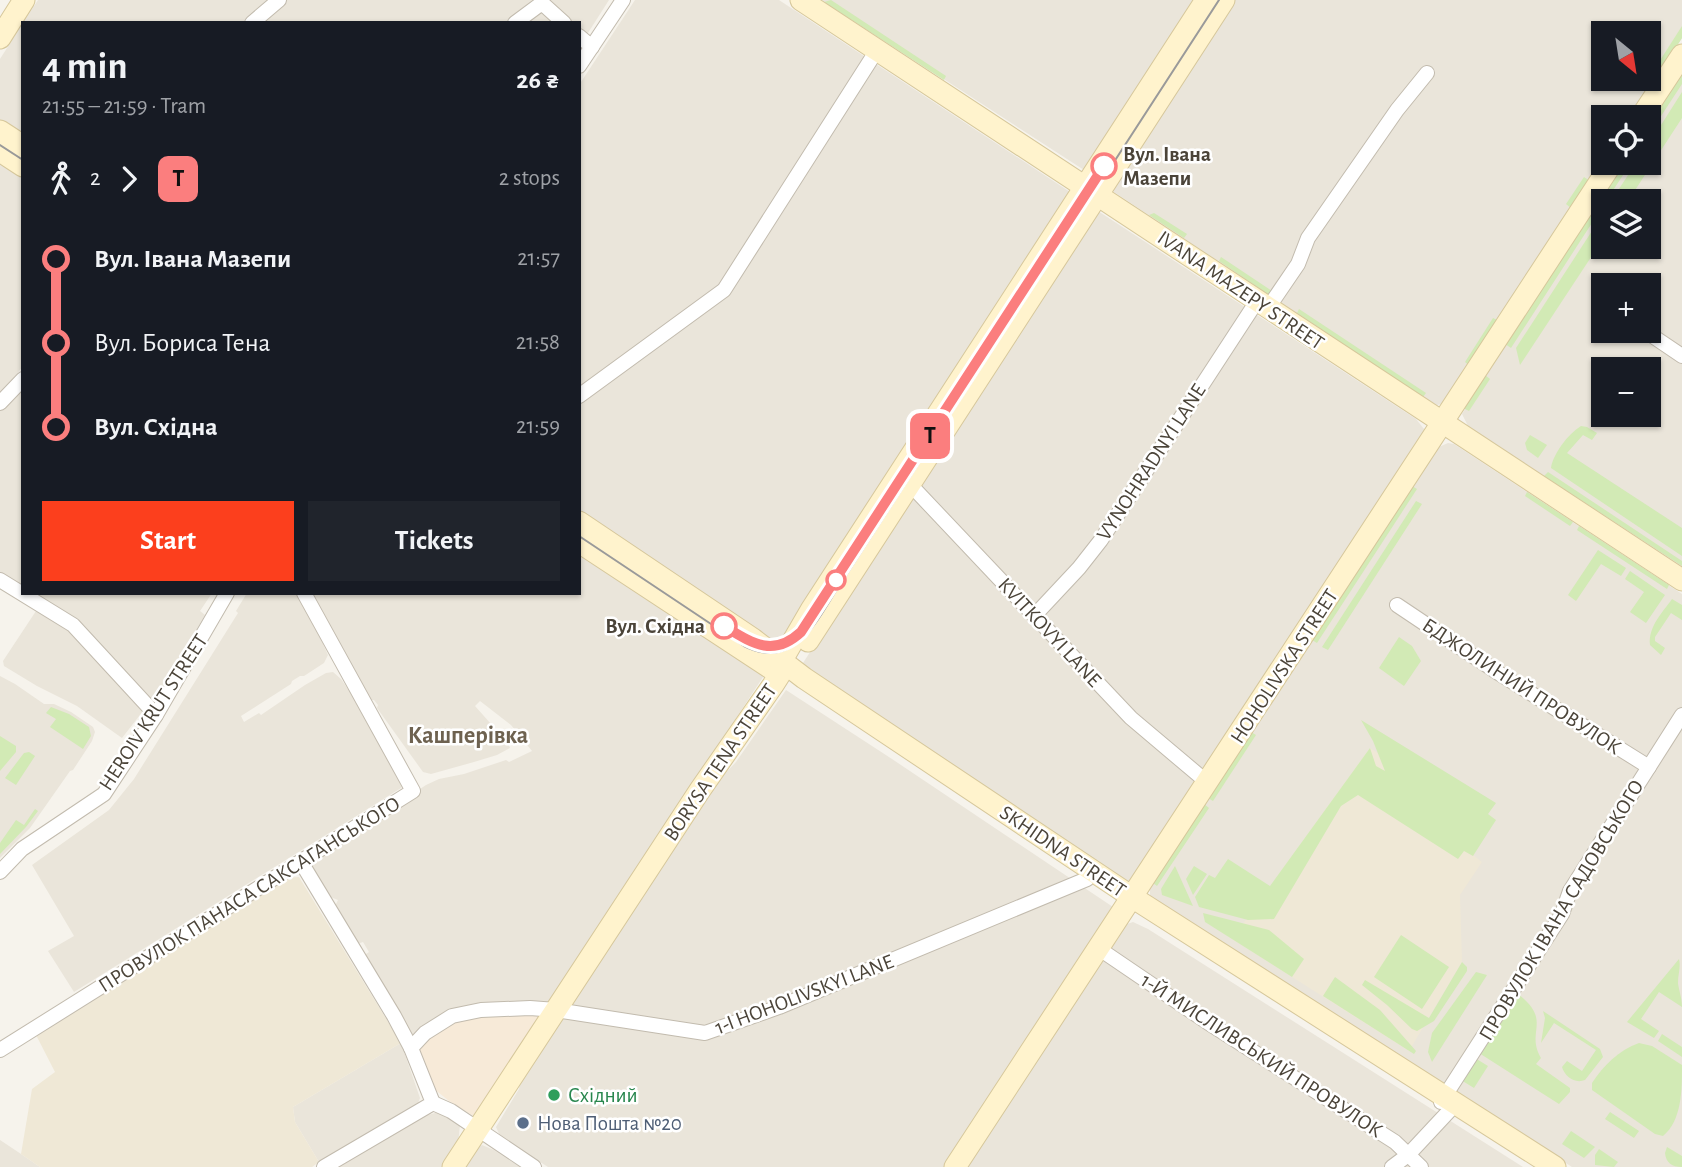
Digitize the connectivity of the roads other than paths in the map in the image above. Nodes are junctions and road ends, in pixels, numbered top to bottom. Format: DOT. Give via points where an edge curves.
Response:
graph roads {
  1 [pos="24,0"];
  2 [pos="279,0"];
  3 [pos="623,0"];
  4 [pos="801,0"];
  5 [pos="1206,0"];
  6 [pos="1224,0"];
  7 [pos="254,21"];
  8 [pos="518,21"];
  9 [pos="562,21"];
  10 [pos="0,38"];
  11 [pos="581,38"];
  12 [pos="592,47"];
  13 [pos="877,50"];
  14 [pos="1682,55"];
  15 [pos="581,63"];
  16 [pos="1427,73"];
  17 [pos="1649,105"];
  18 [pos="0,131"];
  19 [pos="21,145"];
  20 [pos="0,151"];
  21 [pos="21,165"];
  22 [pos="1604,175"];
  23 [pos="1091,191"];
  24 [pos="1262,304"];
  25 [pos="1661,342"];
  26 [pos="1682,356"];
  27 [pos="21,381"];
  28 [pos="581,395"];
  29 [pos="0,403"];
  30 [pos="1442,424"];
  31 [pos="905,479"];
  32 [pos="581,523"];
  33 [pos="581,543"];
  34 [pos="0,580"];
  35 [pos="1682,580"];
  36 [pos="21,593"];
  37 [pos="24,595"];
  38 [pos="226,595"];
  39 [pos="305,595"];
  40 [pos="1397,605"];
  41 [pos="1035,615"];
  42 [pos="784,667"];
  43 [pos="156,715"];
  44 [pos="1682,715"];
  45 [pos="1649,767"];
  46 [pos="1208,783"];
  47 [pos="301,862"];
  48 [pos="0,872"];
  49 [pos="1087,879"];
  50 [pos="1129,901"];
  51 [pos="1098,948"];
  52 [pos="556,1010"];
  53 [pos="411,1048"];
  54 [pos="0,1050"];
  55 [pos="433,1103"];
  56 [pos="1445,1103"];
  57 [pos="478,1130"];
  58 [pos="1408,1155"];
  59 [pos="324,1167"];
  60 [pos="453,1167"];
  61 [pos="534,1167"];
  62 [pos="955,1167"];
  63 [pos="1392,1167"];
  64 [pos="1421,1167"];
  65 [pos="1541,1167"];
  66 [pos="1555,1167"];
  1 -- 10 [label="street"];
  2 -- 7 [label="street"];
  3 -- 12 [label="street"];
  4 -- 13 [label="street, IVANA MAZEPY STREET"];
  5 -- 23 [label="street"];
  6 -- 23 [label="street"];
  8 -- 9 [label="street" via="542,3"];
  11 -- 12 [label="street"];
  12 -- 15 [label="street"];
  13 -- 23 [label="street, IVANA MAZEPY STREET"];
  13 -- 28 [label="street" via="724,290"];
  14 -- 17 [label="street"];
  16 -- 24 [label="street, VYNOHRADNYI LANE" via="1308,238 1298,264"];
  18 -- 19 [label="street"];
  20 -- 21 [label="street"];
  22 -- 30 [label="street, HOHOLIVSKA STREET"];
  23 -- 24 [label="street, IVANA MAZEPY STREET"];
  23 -- 31 [label="street, BORYSA TENA STREET"];
  24 -- 30 [label="street, IVANA MAZEPY STREET"];
  24 -- 41 [label="street, VYNOHRADNYI LANE" via="1101,540"];
  25 -- 26 [label="street"];
  27 -- 29 [label="street"];
  30 -- 35 [label="street, IVANA MAZEPY STREET"];
  30 -- 46 [label="street, HOHOLIVSKA STREET"];
  31 -- 41 [label="street, KVITKOVYI LANE"];
  31 -- 42 [label="street, BORYSA TENA STREET"];
  32 -- 42 [label="street, SKHIDNA STREET"];
  33 -- 42 [label="street, SKHIDNA STREET"];
  34 -- 36 [label="street"];
  37 -- 43 [label="street" via="73,625"];
  38 -- 43 [label="street, HEROIV KRUT STREET"];
  39 -- 47 [label="street, ПРОВУЛОК ПАНАСА САКСАГАНСЬКОГО" via="414,791"];
  40 -- 45 [label="street, БДЖОЛИНИЙ ПРОВУЛОК"];
  41 -- 46 [label="street, KVITKOVYI LANE" via="1131,718"];
  42 -- 49 [label="street, SKHIDNA STREET"];
  42 -- 50 [label="street, SKHIDNA STREET"];
  42 -- 52 [label="street, BORYSA TENA STREET"];
  43 -- 48 [label="street, HEROIV KRUT STREET" via="104,794 22,849"];
  44 -- 45 [label="street, ПРОВУЛОК ІВАНА САДОВСЬКОГО"];
  45 -- 56 [label="street, ПРОВУЛОК ІВАНА САДОВСЬКОГО"];
  46 -- 50 [label="street, HOHOLIVSKA STREET"];
  47 -- 53 [label="street"];
  47 -- 54 [label="street, ПРОВУЛОК ПАНАСА САКСАГАНСЬКОГО"];
  49 -- 50 [label="street, SKHIDNA STREET"];
  49 -- 52 [label="street, 1-I HOHOLIVSKYI LANE" via="779,1007 705,1033"];
  50 -- 51 [label="street, HOHOLIVSKA STREET"];
  50 -- 56 [label="street, SKHIDNA STREET"];
  51 -- 58 [label="street, 1-Й МИСЛИВСЬКИЙ ПРОВУЛОК" via="1395,1142"];
  51 -- 62 [label="street, HOHOLIVSKA STREET"];
  52 -- 53 [label="street, 1-I HOHOLIVSKYI LANE" via="481,1010 453,1016"];
  52 -- 57 [label="street, BORYSA TENA STREET"];
  53 -- 55 [label="street"];
  55 -- 57 [label="street"];
  55 -- 59 [label="street"];
  56 -- 58 [label="street, ПРОВУЛОК ІВАНА САДОВСЬКОГО"];
  56 -- 65 [label="street, SKHIDNA STREET"];
  56 -- 66 [label="street, SKHIDNA STREET"];
  57 -- 60 [label="street, BORYSA TENA STREET"];
  57 -- 61 [label="street"];
  58 -- 63 [label="street, ПРОВУЛОК ІВАНА САДОВСЬКОГО"];
  58 -- 64 [label="street, 1-Й МИСЛИВСЬКИЙ ПРОВУЛОК"];
}
